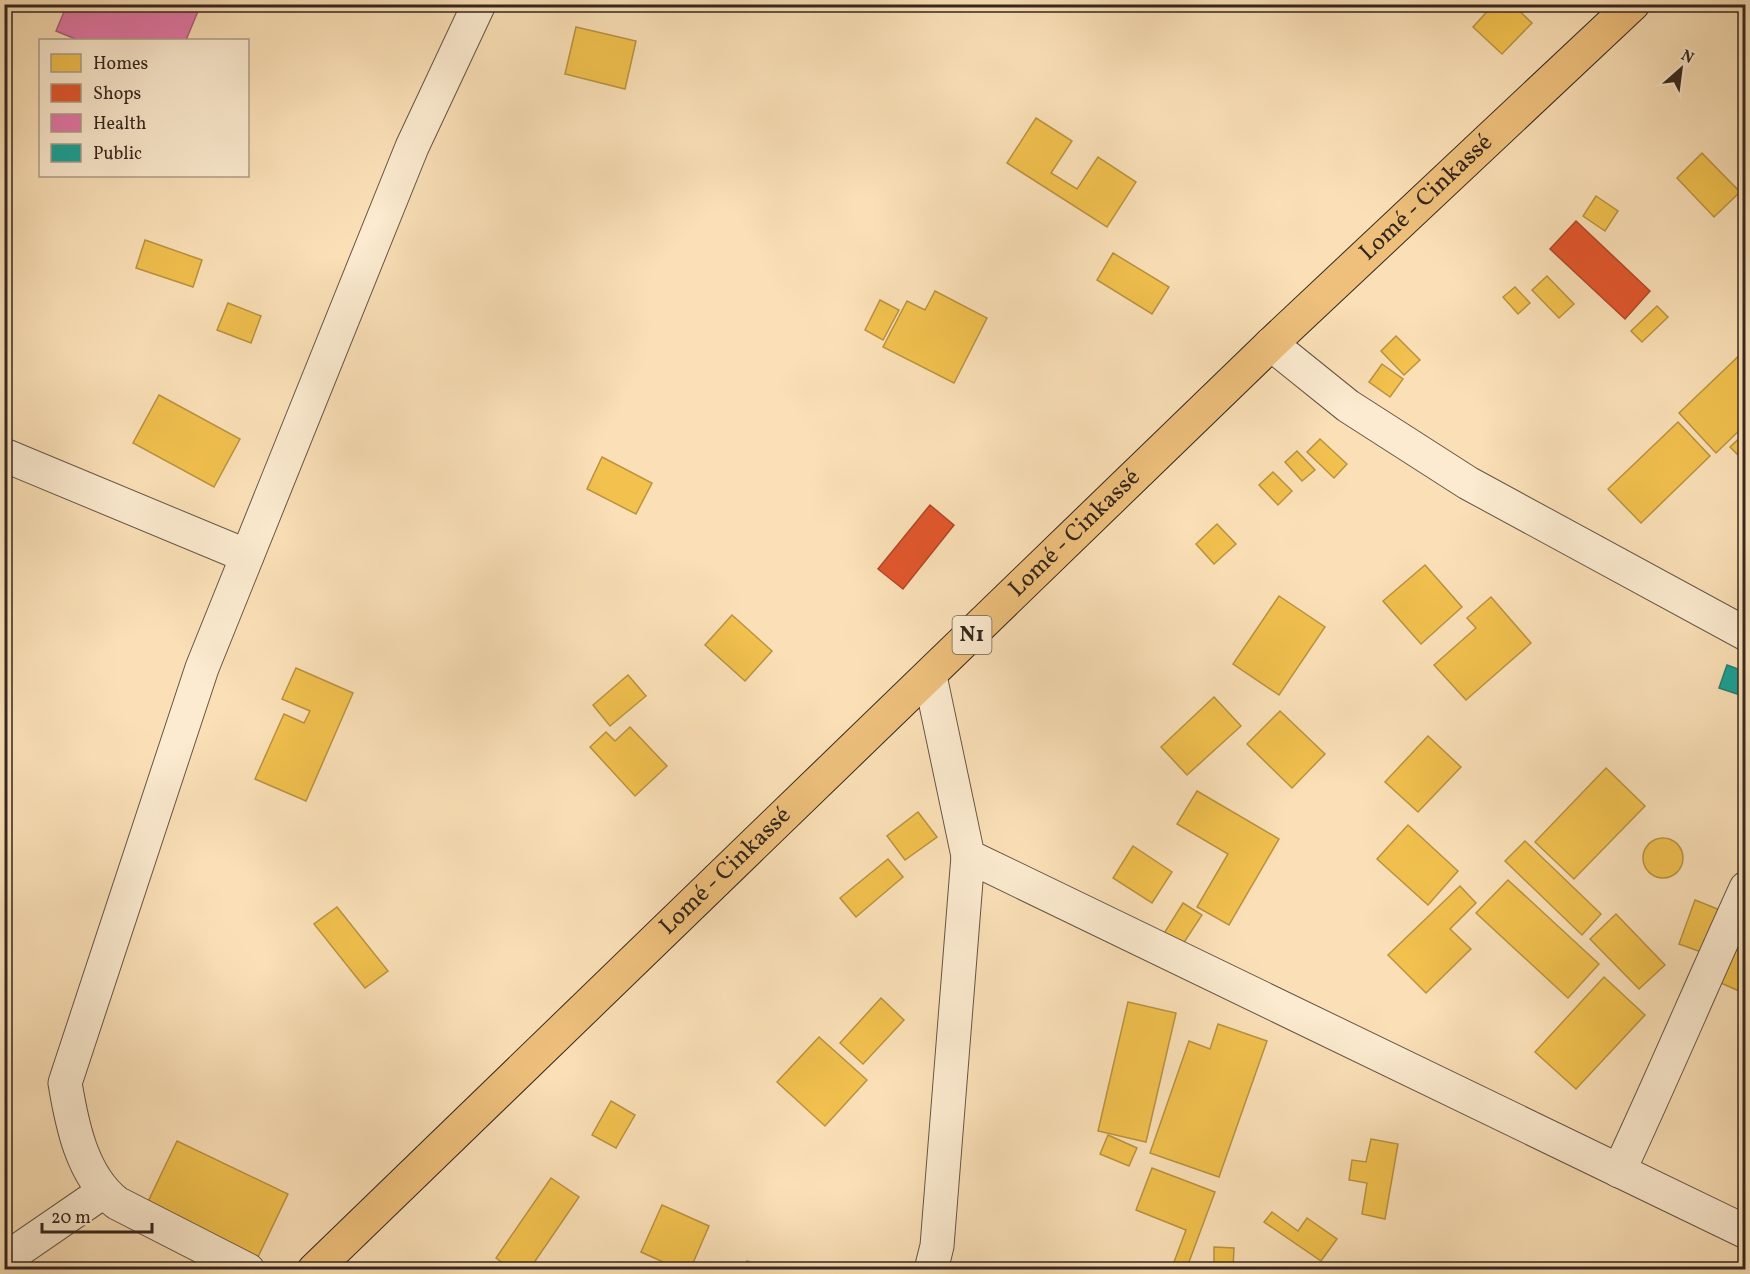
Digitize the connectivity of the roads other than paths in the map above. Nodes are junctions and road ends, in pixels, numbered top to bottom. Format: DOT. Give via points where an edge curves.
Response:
graph roads {
  1 [pos="479,4"];
  2 [pos="1624,7"];
  3 [pos="1271,345"];
  4 [pos="4,455"];
  5 [pos="247,556"];
  6 [pos="1746,634"];
  7 [pos="930,676"];
  8 [pos="968,856"];
  9 [pos="1746,888"];
  10 [pos="1619,1171"];
  11 [pos="103,1192"];
  12 [pos="1746,1232"];
  13 [pos="4,1260"];
  14 [pos="248,1269"];
  15 [pos="314,1269"];
  16 [pos="932,1269"];
  1 -- 5 [label="street" via="412,147"];
  2 -- 3 [label="highway, Lomé - Cinkassé / N1"];
  3 -- 6 [label="street" via="1348,406 1468,483"];
  3 -- 7 [label="highway, Lomé - Cinkassé / N1"];
  4 -- 5 [label="street"];
  5 -- 11 [label="street" via="176,740 65,1083 72,1123"];
  7 -- 8 [label="street"];
  7 -- 15 [label="highway, Lomé - Cinkassé / N1"];
  8 -- 10 [label="street"];
  8 -- 16 [label="street"];
  9 -- 10 [label="street"];
  10 -- 12 [label="street"];
  11 -- 13 [label="street"];
  11 -- 14 [label="street" via="117,1203"];
}
